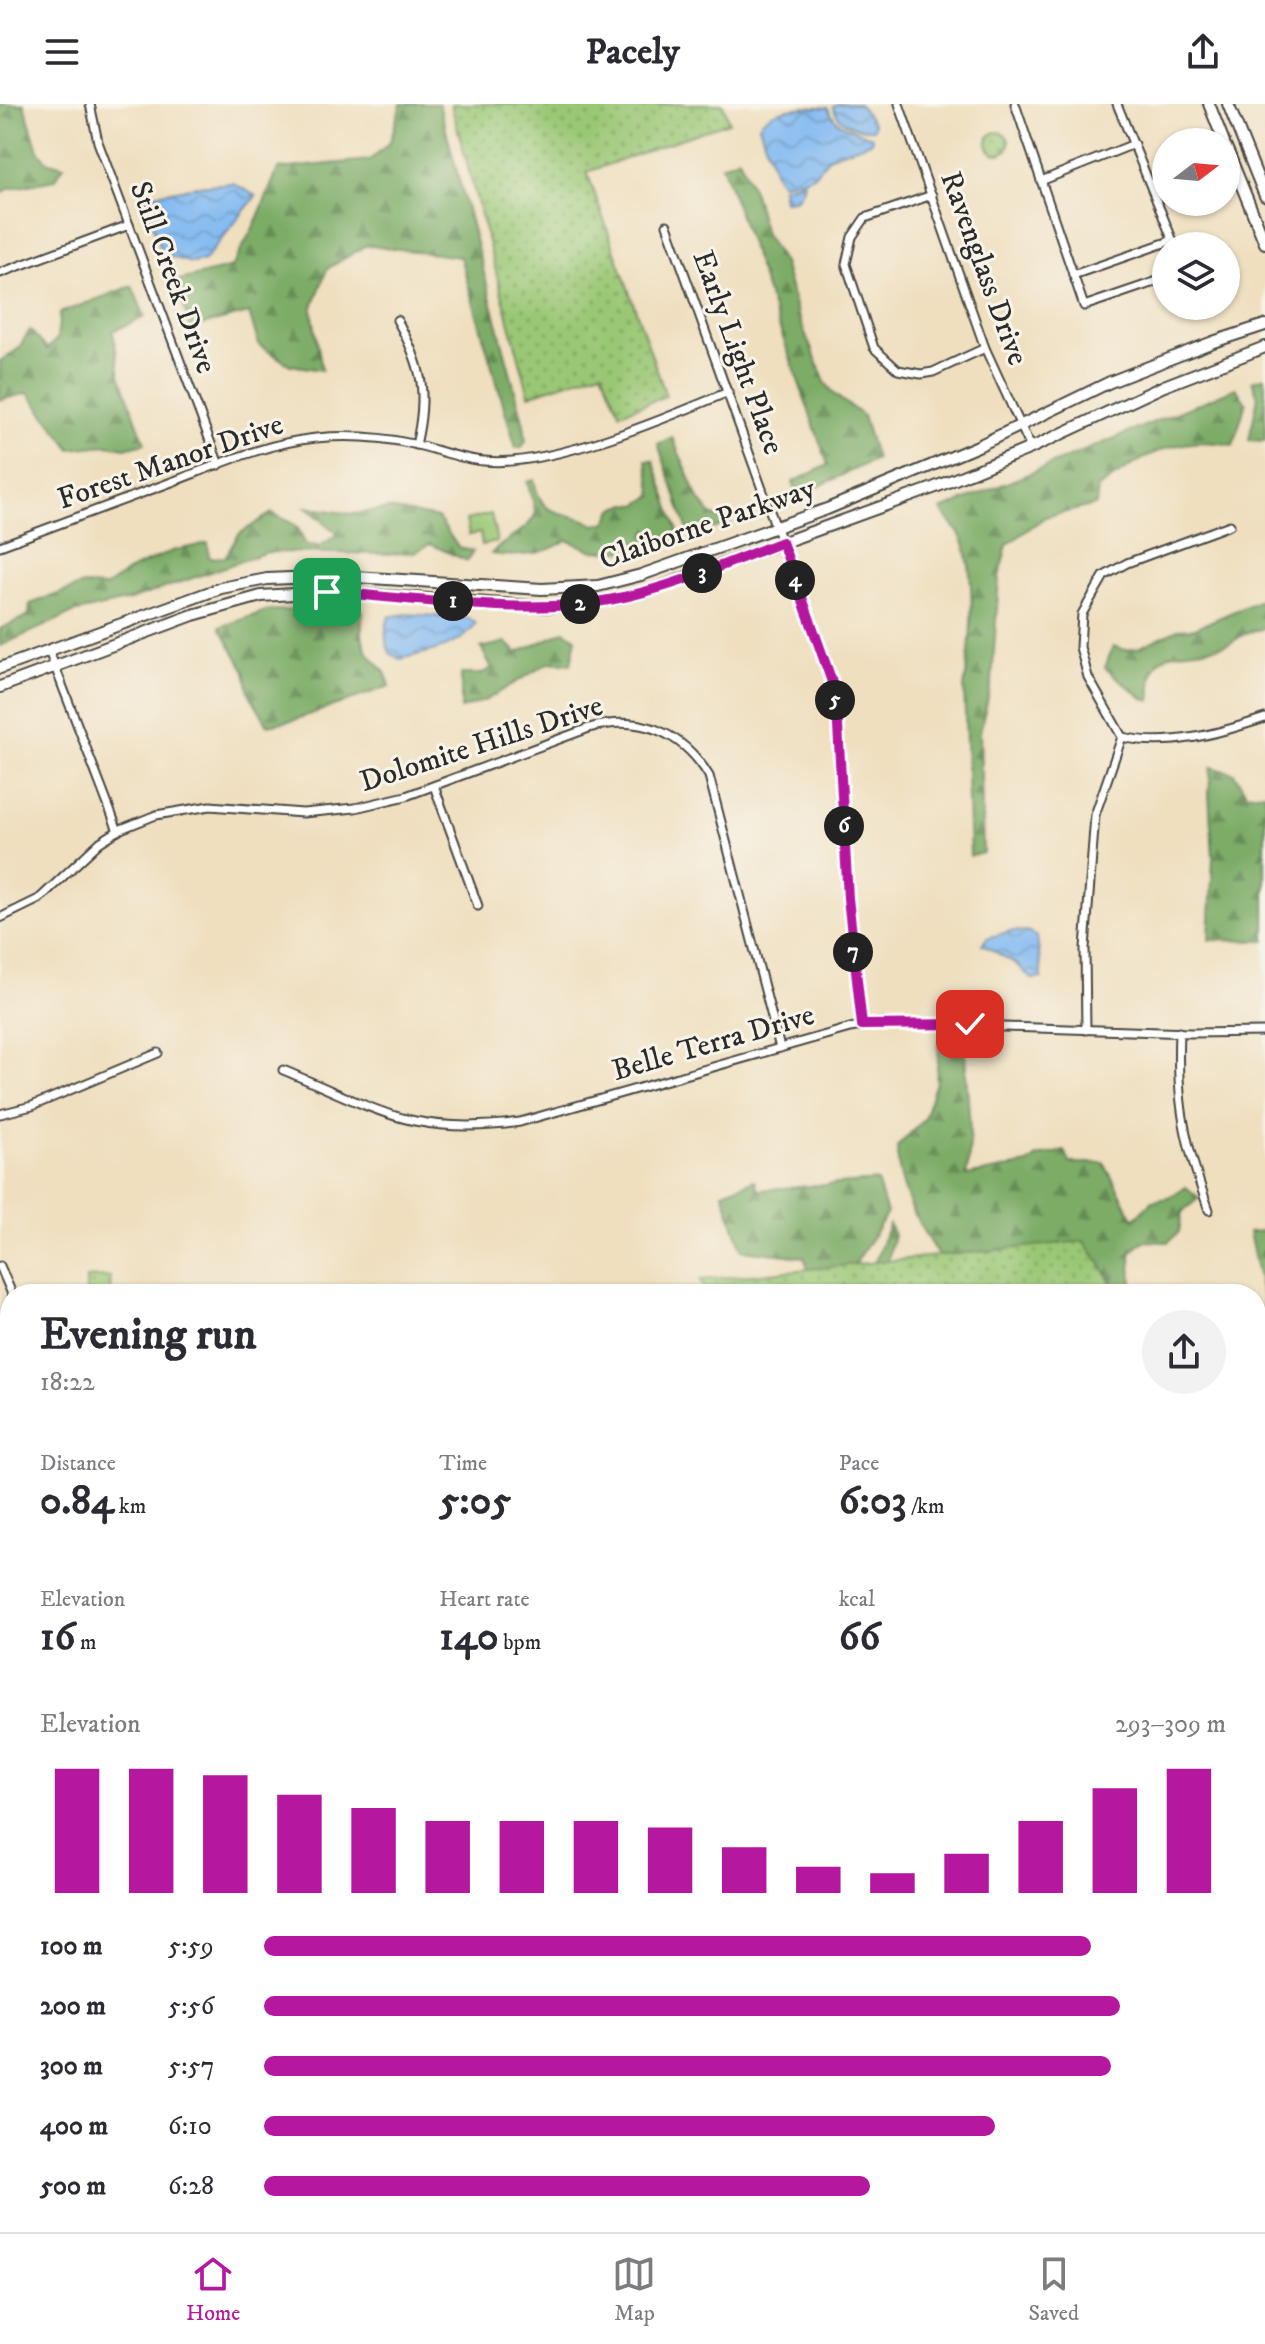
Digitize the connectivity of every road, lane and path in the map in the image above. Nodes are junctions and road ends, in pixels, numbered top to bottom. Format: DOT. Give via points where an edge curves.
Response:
graph roads {
  1 [pos="90,104"];
  2 [pos="899,104"];
  3 [pos="1015,104"];
  4 [pos="1117,104"];
  5 [pos="1209,104"];
  6 [pos="1228,104"];
  7 [pos="1219,128"];
  8 [pos="1134,144"];
  9 [pos="1041,181"];
  10 [pos="1240,181"];
  11 [pos="932,195"];
  12 [pos="1265,196"];
  13 [pos="129,225"];
  14 [pos="667,225"];
  15 [pos="1170,232"];
  16 [pos="1265,243"];
  17 [pos="1152,250"];
  18 [pos="0,273"];
  19 [pos="1073,275"];
  20 [pos="1152,283"];
  21 [pos="397,320"];
  22 [pos="1265,325"];
  23 [pos="1265,347"];
  24 [pos="985,348"];
  25 [pos="728,392"];
  26 [pos="1022,426"];
  27 [pos="416,445"];
  28 [pos="1031,448"];
  29 [pos="219,465"];
  30 [pos="1230,525"];
  31 [pos="777,527"];
  32 [pos="782,542"];
  33 [pos="0,546"];
  34 [pos="49,651"];
  35 [pos="54,667"];
  36 [pos="0,668"];
  37 [pos="0,687"];
  38 [pos="1265,718"];
  39 [pos="1122,737"];
  40 [pos="434,786"];
  41 [pos="118,831"];
  42 [pos="478,906"];
  43 [pos="0,918"];
  44 [pos="862,1025"];
  45 [pos="1086,1030"];
  46 [pos="1179,1032"];
  47 [pos="1265,1032"];
  48 [pos="780,1048"];
  49 [pos="158,1053"];
  50 [pos="283,1070"];
  51 [pos="0,1114"];
  52 [pos="1209,1210"];
  1 -- 13 [label="street, Still Creek Drive" via="98,142"];
  2 -- 11 [label="street, Ravenglass Drive"];
  3 -- 9 [label="street"];
  4 -- 8 [label="street"];
  5 -- 7 [label="main road"];
  6 -- 12 [label="main road"];
  8 -- 9 [label="street"];
  8 -- 15 [label="street"];
  9 -- 19 [label="street"];
  10 -- 16 [label="main road"];
  11 -- 24 [label="street, Ravenglass Drive"];
  11 -- 24 [label="street" via="865,218 852,237 846,264 874,348 898,370 921,374"];
  13 -- 18 [label="street"];
  13 -- 29 [label="street, Still Creek Drive"];
  14 -- 25 [label="street, Early Light Place"];
  17 -- 19 [label="street"];
  19 -- 20 [label="street" via="1084,306"];
  21 -- 27 [label="street" via="422,376"];
  22 -- 26 [label="main road, Claiborne Parkway" via="1110,382"];
  23 -- 28 [label="main road, Claiborne Parkway" via="1164,386"];
  24 -- 26 [label="street, Ravenglass Drive"];
  25 -- 27 [label="street, Forest Manor Drive" via="625,432 526,460 487,462"];
  25 -- 31 [label="street, Early Light Place"];
  26 -- 28 [label="street, Ravenglass Drive"];
  26 -- 31 [label="main road, Claiborne Parkway"];
  27 -- 29 [label="street, Forest Manor Drive" via="315,438 264,448"];
  28 -- 32 [label="main road, Claiborne Parkway"];
  29 -- 33 [label="street, Forest Manor Drive"];
  30 -- 39 [label="street" via="1104,576 1082,614 1080,647 1088,677"];
  31 -- 32 [label="street, Early Light Place"];
  31 -- 34 [label="main road, Claiborne Parkway" via="598,586 533,589 316,575 244,582"];
  32 -- 35 [label="main road, Claiborne Parkway" via="649,591 572,605 524,607 327,592 261,596 193,615"];
  32 -- 44 [label="street, Early Light Place" via="837,709"];
  34 -- 35 [label="street"];
  34 -- 36 [label="main road, Claiborne Parkway"];
  35 -- 37 [label="main road, Claiborne Parkway"];
  35 -- 41 [label="street"];
  38 -- 39 [label="street" via="1189,738"];
  39 -- 45 [label="street" via="1095,815 1085,948"];
  40 -- 41 [label="street, Dolomite Hills Drive" via="382,803 329,812 189,808"];
  40 -- 42 [label="street"];
  40 -- 48 [label="street, Dolomite Hills Drive" via="602,725 646,725 683,743 703,765 715,790"];
  41 -- 43 [label="street, Dolomite Hills Drive" via="83,855 39,899"];
  44 -- 45 [label="street, Belle Terra Drive"];
  44 -- 48 [label="street, Belle Terra Drive"];
  45 -- 46 [label="street, Belle Terra Drive"];
  46 -- 47 [label="street, Belle Terra Drive"];
  46 -- 52 [label="street" via="1183,1129"];
  48 -- 50 [label="street, Belle Terra Drive" via="520,1122 481,1126 414,1121"];
  49 -- 51 [label="street" via="32,1106"];
}
